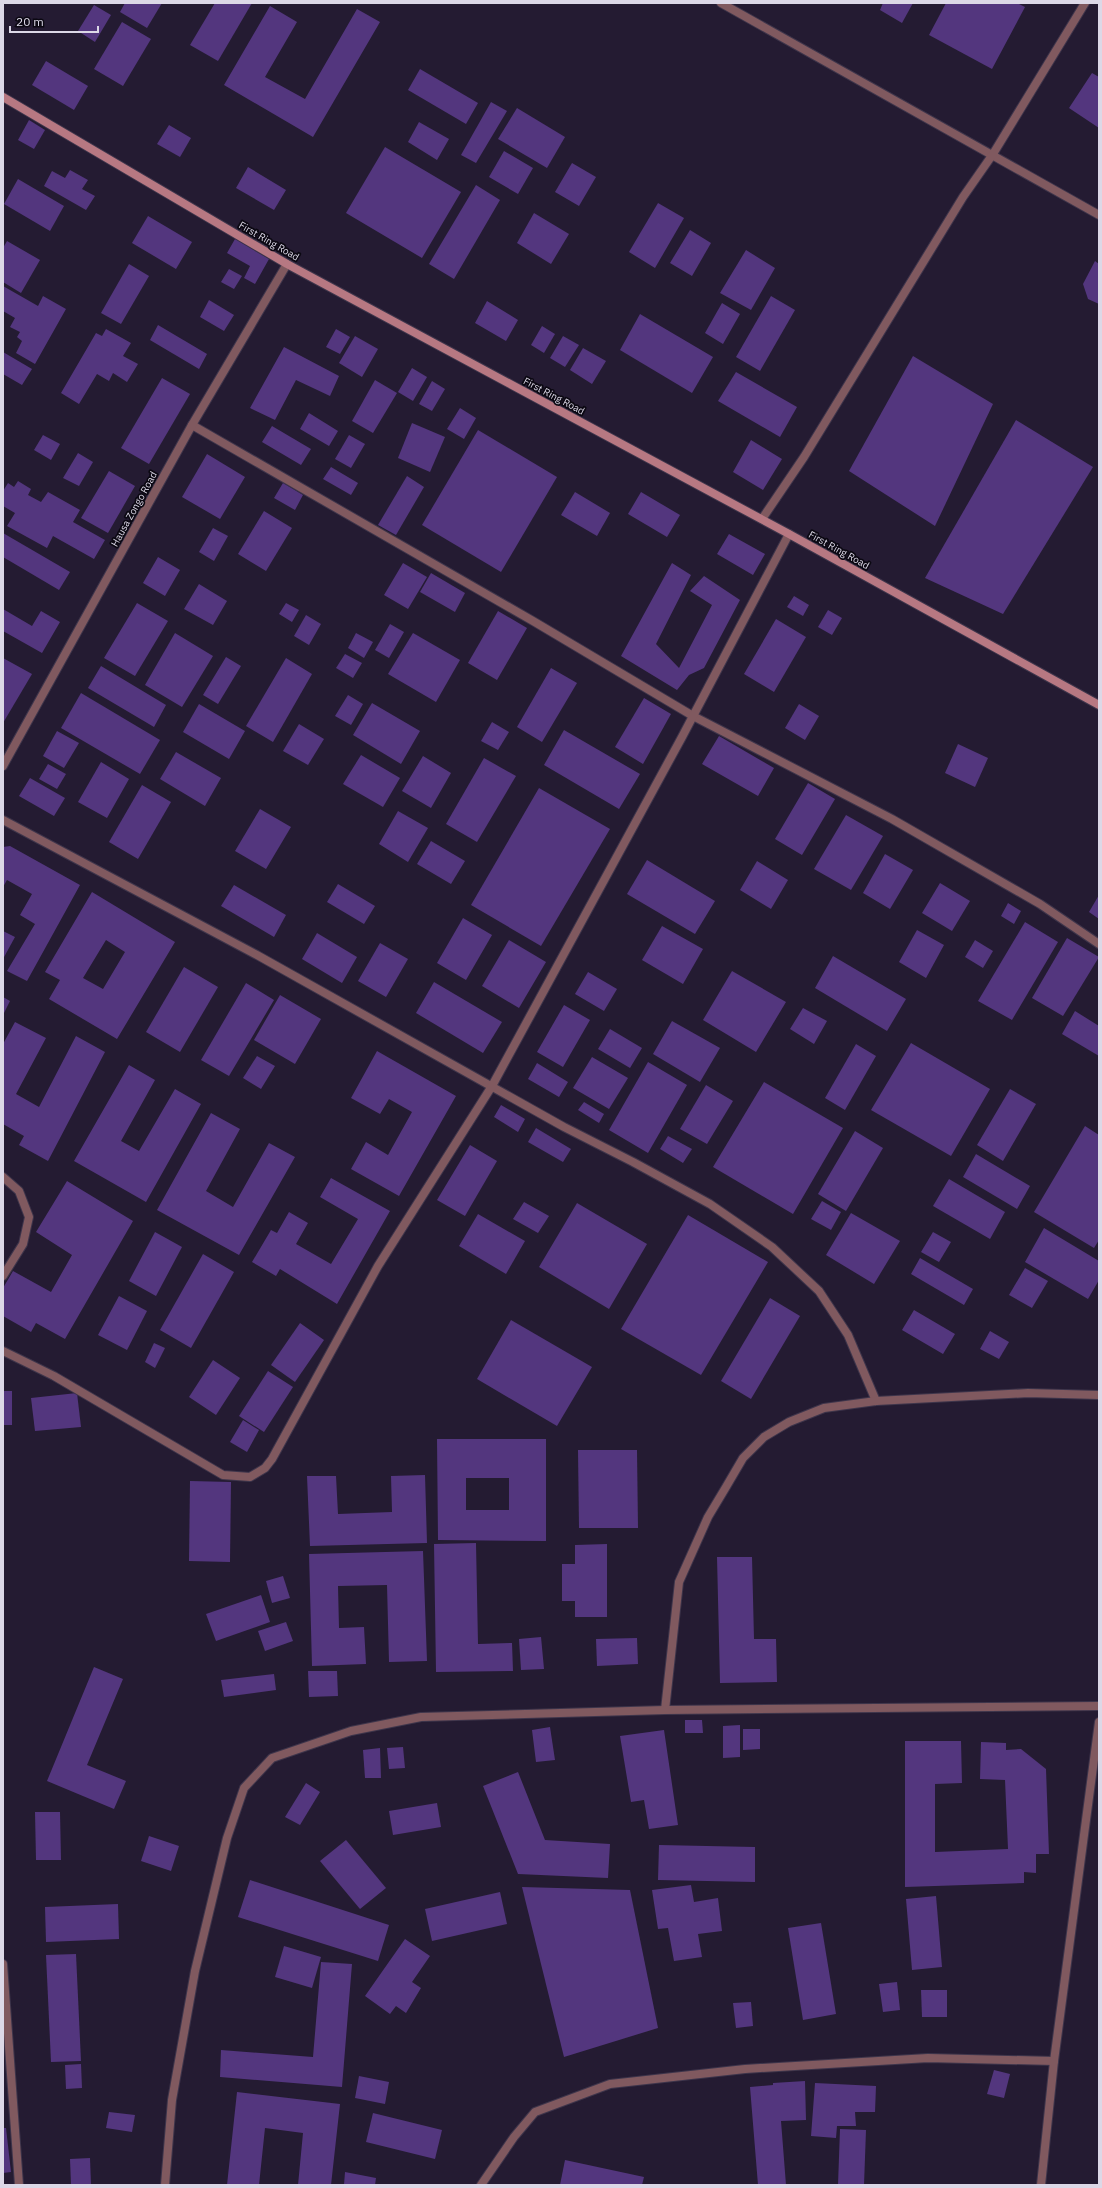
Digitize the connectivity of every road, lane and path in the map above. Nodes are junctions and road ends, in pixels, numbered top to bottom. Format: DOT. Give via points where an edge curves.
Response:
graph roads {
  1 [pos="721,3"];
  2 [pos="1085,3"];
  3 [pos="3,97"];
  4 [pos="994,154"];
  5 [pos="1099,214"];
  6 [pos="287,264"];
  7 [pos="192,425"];
  8 [pos="762,519"];
  9 [pos="789,534"];
  10 [pos="1099,705"];
  11 [pos="693,716"];
  12 [pos="3,766"];
  13 [pos="3,820"];
  14 [pos="1099,944"];
  15 [pos="492,1086"];
  16 [pos="3,1177"];
  17 [pos="3,1276"];
  18 [pos="3,1350"];
  19 [pos="1099,1395"];
  20 [pos="876,1401"];
  21 [pos="1099,1706"];
  22 [pos="665,1710"];
  23 [pos="1099,1722"];
  24 [pos="3,1964"];
  25 [pos="1054,2062"];
  26 [pos="19,2185"];
  27 [pos="165,2185"];
  28 [pos="482,2185"];
  29 [pos="1041,2185"];
  1 -- 4 [label="street"];
  2 -- 4 [label="street"];
  3 -- 6 [label="street, First Ring Road"];
  4 -- 5 [label="street"];
  4 -- 8 [label="street" via="963,197 804,458"];
  6 -- 7 [label="street, Hausa Zongo Road"];
  6 -- 8 [label="street, First Ring Road"];
  7 -- 11 [label="street"];
  7 -- 12 [label="street, Hausa Zongo Road"];
  8 -- 9 [label="street, First Ring Road"];
  9 -- 10 [label="street, First Ring Road"];
  9 -- 11 [label="street"];
  11 -- 14 [label="street" via="892,819 1040,904"];
  11 -- 15 [label="street"];
  13 -- 15 [label="street" via="257,955"];
  15 -- 18 [label="street" via="378,1266 265,1468 250,1476 223,1475 60,1380"];
  15 -- 20 [label="street" via="710,1204 772,1247 819,1292 848,1335"];
  16 -- 17 [label="street" via="19,1191 29,1217 23,1244"];
  19 -- 20 [label="street" via="1028,1393"];
  20 -- 22 [label="street" via="824,1408 789,1422 764,1437 743,1458 708,1517 679,1582"];
  21 -- 22 [label="street"];
  22 -- 27 [label="street" via="421,1717 351,1731 272,1758 244,1788 227,1838 195,1972 173,2092"];
  23 -- 25 [label="street"];
  24 -- 26 [label="street"];
  25 -- 28 [label="street" via="928,2058 745,2069 610,2084 535,2112 514,2137"];
  25 -- 29 [label="street"];
}
